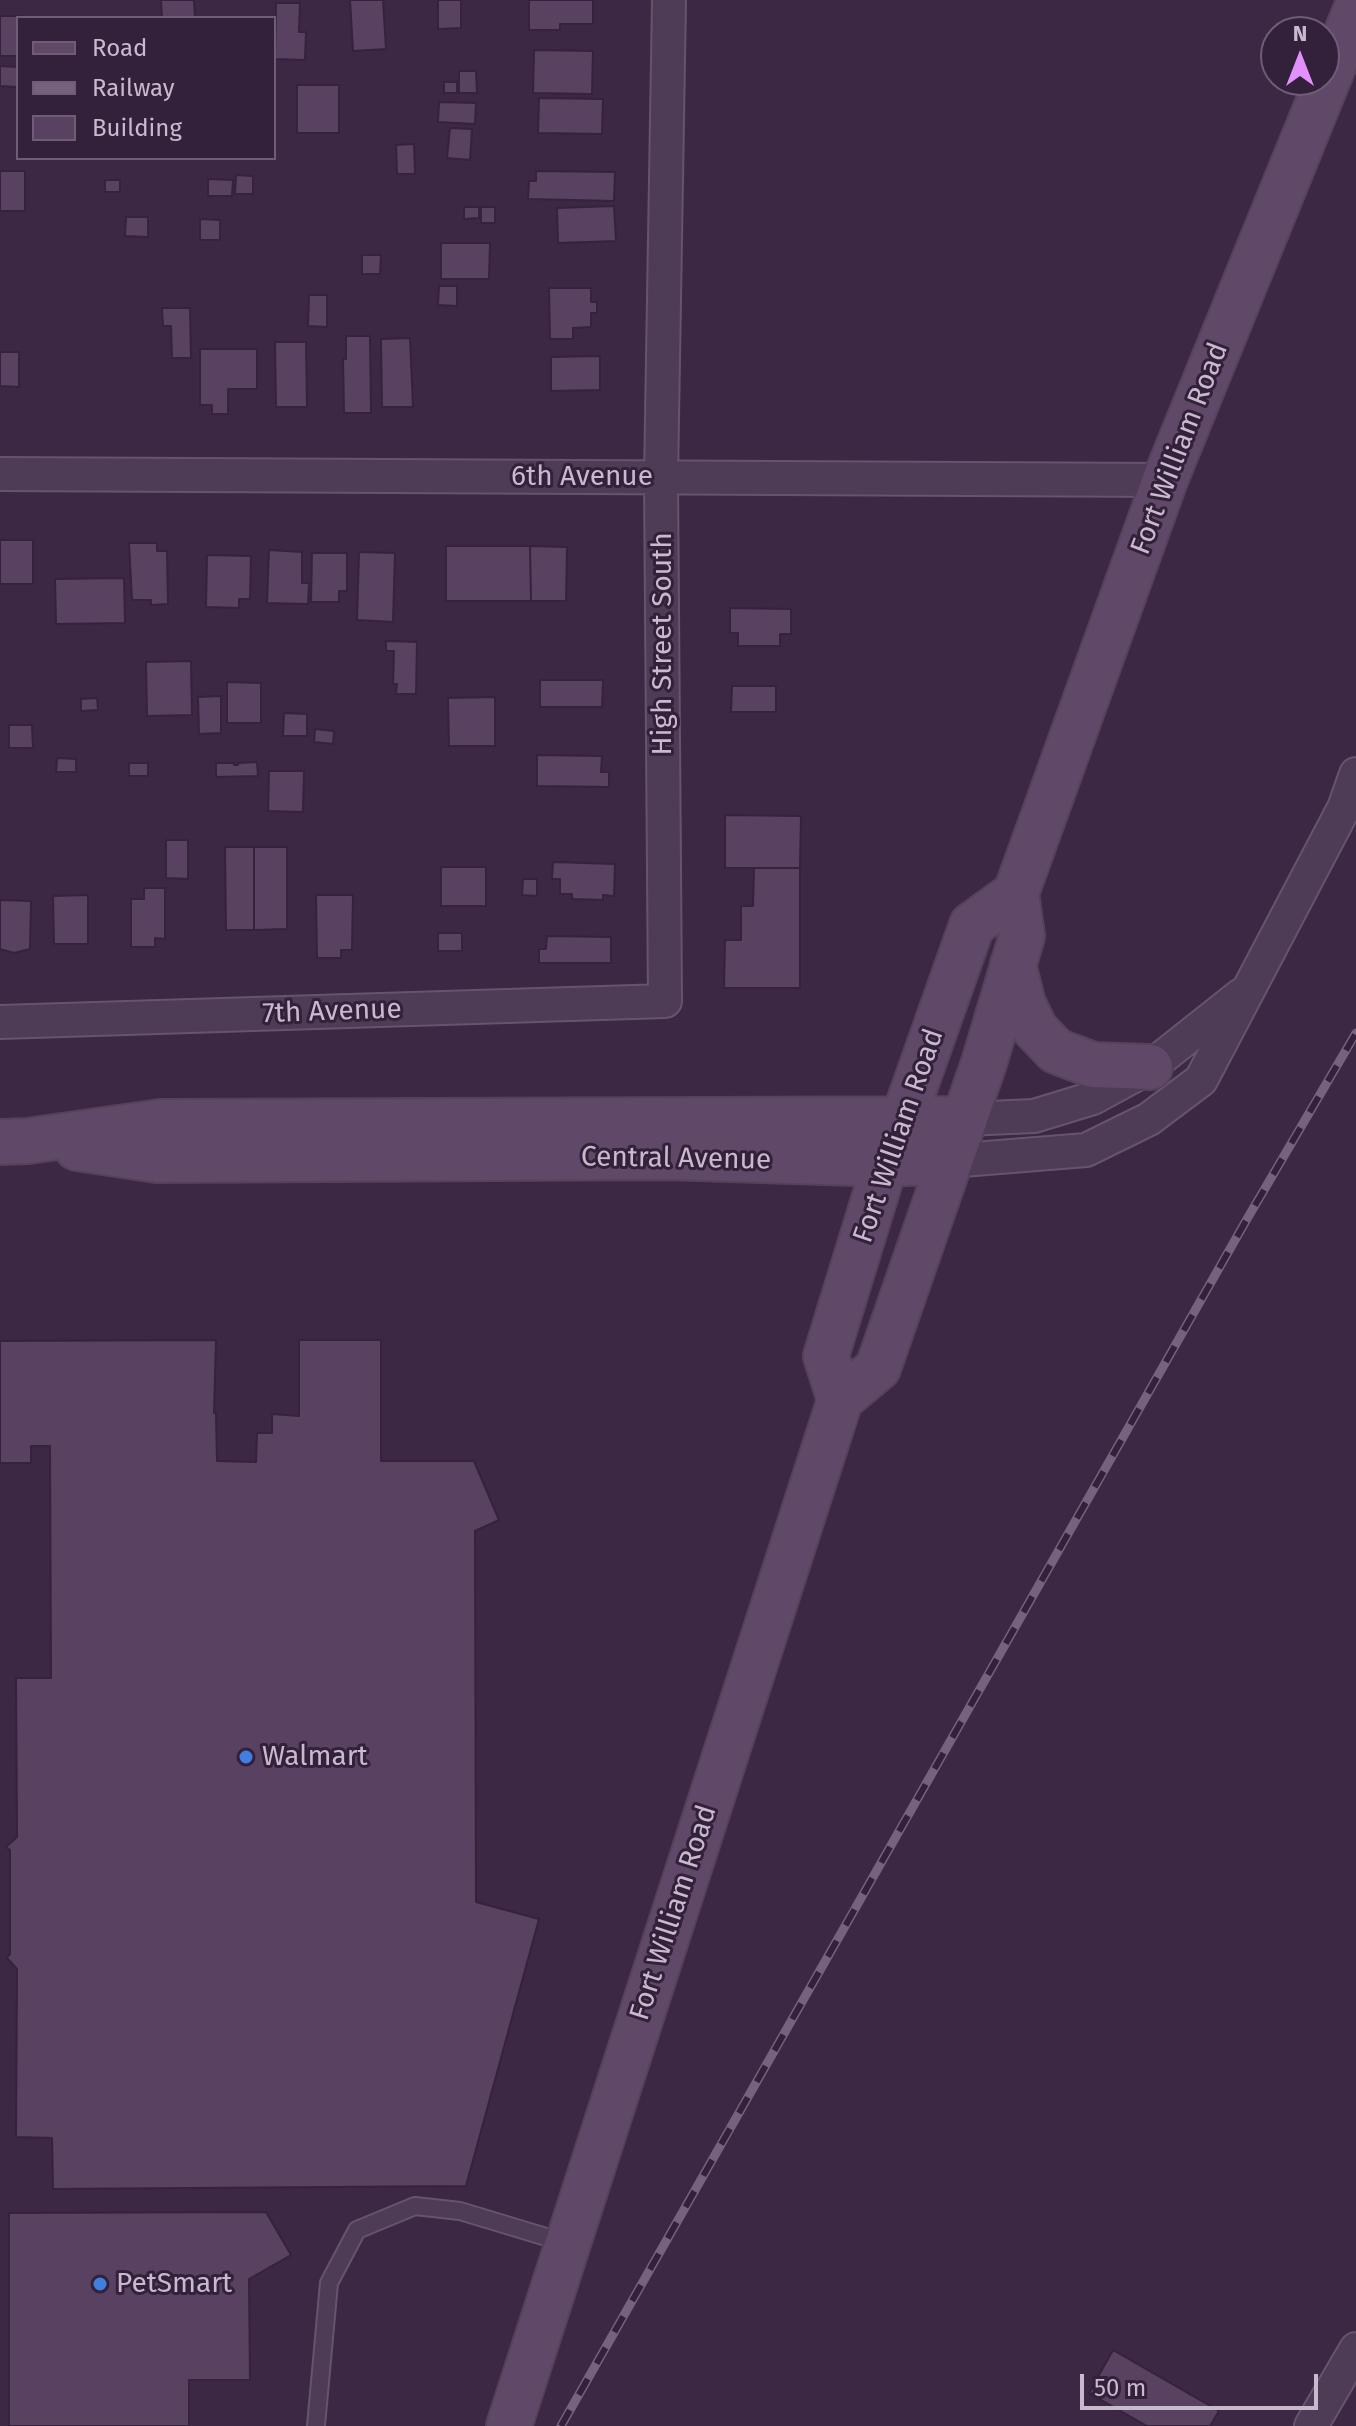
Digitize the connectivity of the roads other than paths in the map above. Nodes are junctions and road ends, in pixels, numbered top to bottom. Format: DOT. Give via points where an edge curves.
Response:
graph roads {
  1 [pos="669,0"];
  2 [pos="1356,10"];
  3 [pos="0,474"];
  4 [pos="661,478"];
  5 [pos="1165,480"];
  6 [pos="1356,774"];
  7 [pos="1016,893"];
  8 [pos="1013,964"];
  9 [pos="1250,988"];
  10 [pos="665,1001"];
  11 [pos="0,1022"];
  12 [pos="1150,1067"];
  13 [pos="904,1117"];
  14 [pos="965,1119"];
  15 [pos="14,1142"];
  16 [pos="950,1161"];
  17 [pos="885,1164"];
  18 [pos="840,1400"];
  19 [pos="567,2243"];
  20 [pos="1356,2349"];
  21 [pos="316,2426"];
  22 [pos="509,2426"];
  23 [pos="1311,2426"];
  1 -- 4 [label="street, High Street South"];
  2 -- 5 [label="main road, Fort William Road"];
  3 -- 4 [label="street, 6th Avenue"];
  4 -- 5 [label="street, 6th Avenue"];
  4 -- 10 [label="street, High Street South"];
  5 -- 7 [label="main road, Fort William Road"];
  6 -- 9 [label="street, Central Avenue" via="1344,808"];
  7 -- 8 [label="main road, Fort William Road" via="1022,936"];
  7 -- 13 [label="main road, Fort William Road" via="972,925"];
  8 -- 12 [label="main road" via="1035,1029 1056,1051 1093,1065"];
  8 -- 14 [label="main road, Fort William Road"];
  9 -- 12 [label="street, Central Avenue"];
  9 -- 16 [label="street, Central Avenue" via="1201,1080 1149,1119 1086,1150"];
  10 -- 11 [label="street, 7th Avenue"];
  12 -- 14 [label="street, Central Avenue" via="1093,1098 1034,1116"];
  13 -- 14 [label="main road, Central Avenue"];
  13 -- 15 [label="main road, Central Avenue" via="161,1122"];
  13 -- 17 [label="main road, Fort William Road"];
  14 -- 16 [label="main road, Fort William Road"];
  15 -- 17 [label="main road, Central Avenue" via="157,1160 668,1157"];
  16 -- 17 [label="main road, Central Avenue"];
  16 -- 18 [label="main road, Fort William Road" via="878,1368"];
  17 -- 18 [label="main road, Fort William Road" via="826,1356"];
  18 -- 19 [label="main road, Fort William Road"];
  19 -- 21 [label="lane" via="460,2211 415,2206 357,2230 329,2283"];
  19 -- 22 [label="main road, Fort William Road"];
  20 -- 23 [label="street"];
}
